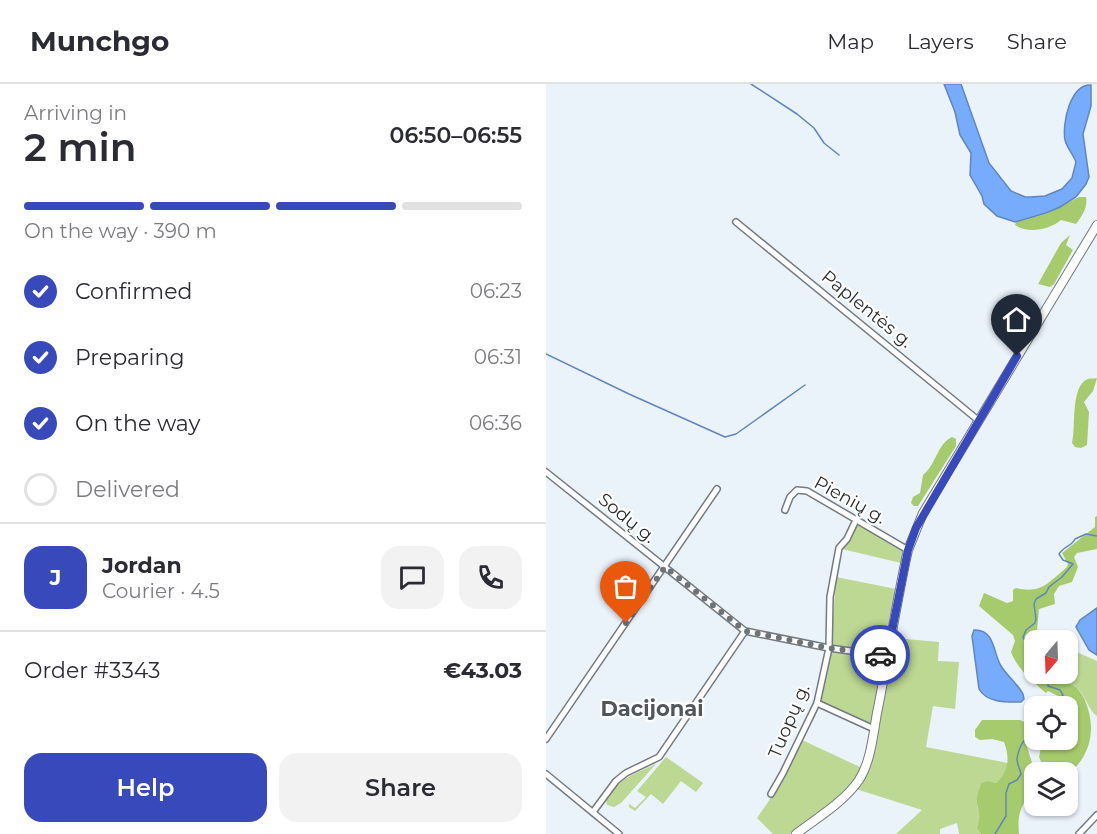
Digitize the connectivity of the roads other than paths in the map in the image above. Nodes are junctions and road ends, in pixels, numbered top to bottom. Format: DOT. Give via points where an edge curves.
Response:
graph roads {
  1 [pos="736,222"];
  2 [pos="1097,225"];
  3 [pos="978,420"];
  4 [pos="546,472"];
  5 [pos="717,489"];
  6 [pos="784,510"];
  7 [pos="856,520"];
  8 [pos="908,550"];
  9 [pos="665,567"];
  10 [pos="745,631"];
  11 [pos="829,648"];
  12 [pos="887,656"];
  13 [pos="817,703"];
  14 [pos="874,729"];
  15 [pos="546,739"];
  16 [pos="546,774"];
  17 [pos="771,794"];
  18 [pos="593,812"];
  19 [pos="1097,815"];
  20 [pos="619,834"];
  21 [pos="796,834"];
  22 [pos="1079,834"];
  1 -- 3 [label="street, Paplentės g."];
  2 -- 3 [label="main road"];
  3 -- 8 [label="main road" via="923,513"];
  4 -- 9 [label="street, Sodų g."];
  5 -- 9 [label="street"];
  6 -- 7 [label="street, Pienių g." via="790,497 802,490"];
  7 -- 8 [label="street, Pienių g."];
  7 -- 11 [label="street, Tuopų g." via="839,548 830,597"];
  8 -- 12 [label="main road"];
  9 -- 10 [label="street, Sodų g."];
  9 -- 15 [label="street"];
  10 -- 11 [label="street, Sodų g."];
  10 -- 18 [label="street" via="659,757 616,781"];
  11 -- 12 [label="street, Sodų g."];
  11 -- 13 [label="street, Tuopų g."];
  12 -- 14 [label="main road"];
  13 -- 14 [label="street"];
  13 -- 17 [label="street, Tuopų g."];
  14 -- 21 [label="main road" via="868,760 858,780"];
  16 -- 18 [label="street"];
  18 -- 20 [label="street"];
  19 -- 22 [label="street"];
}
